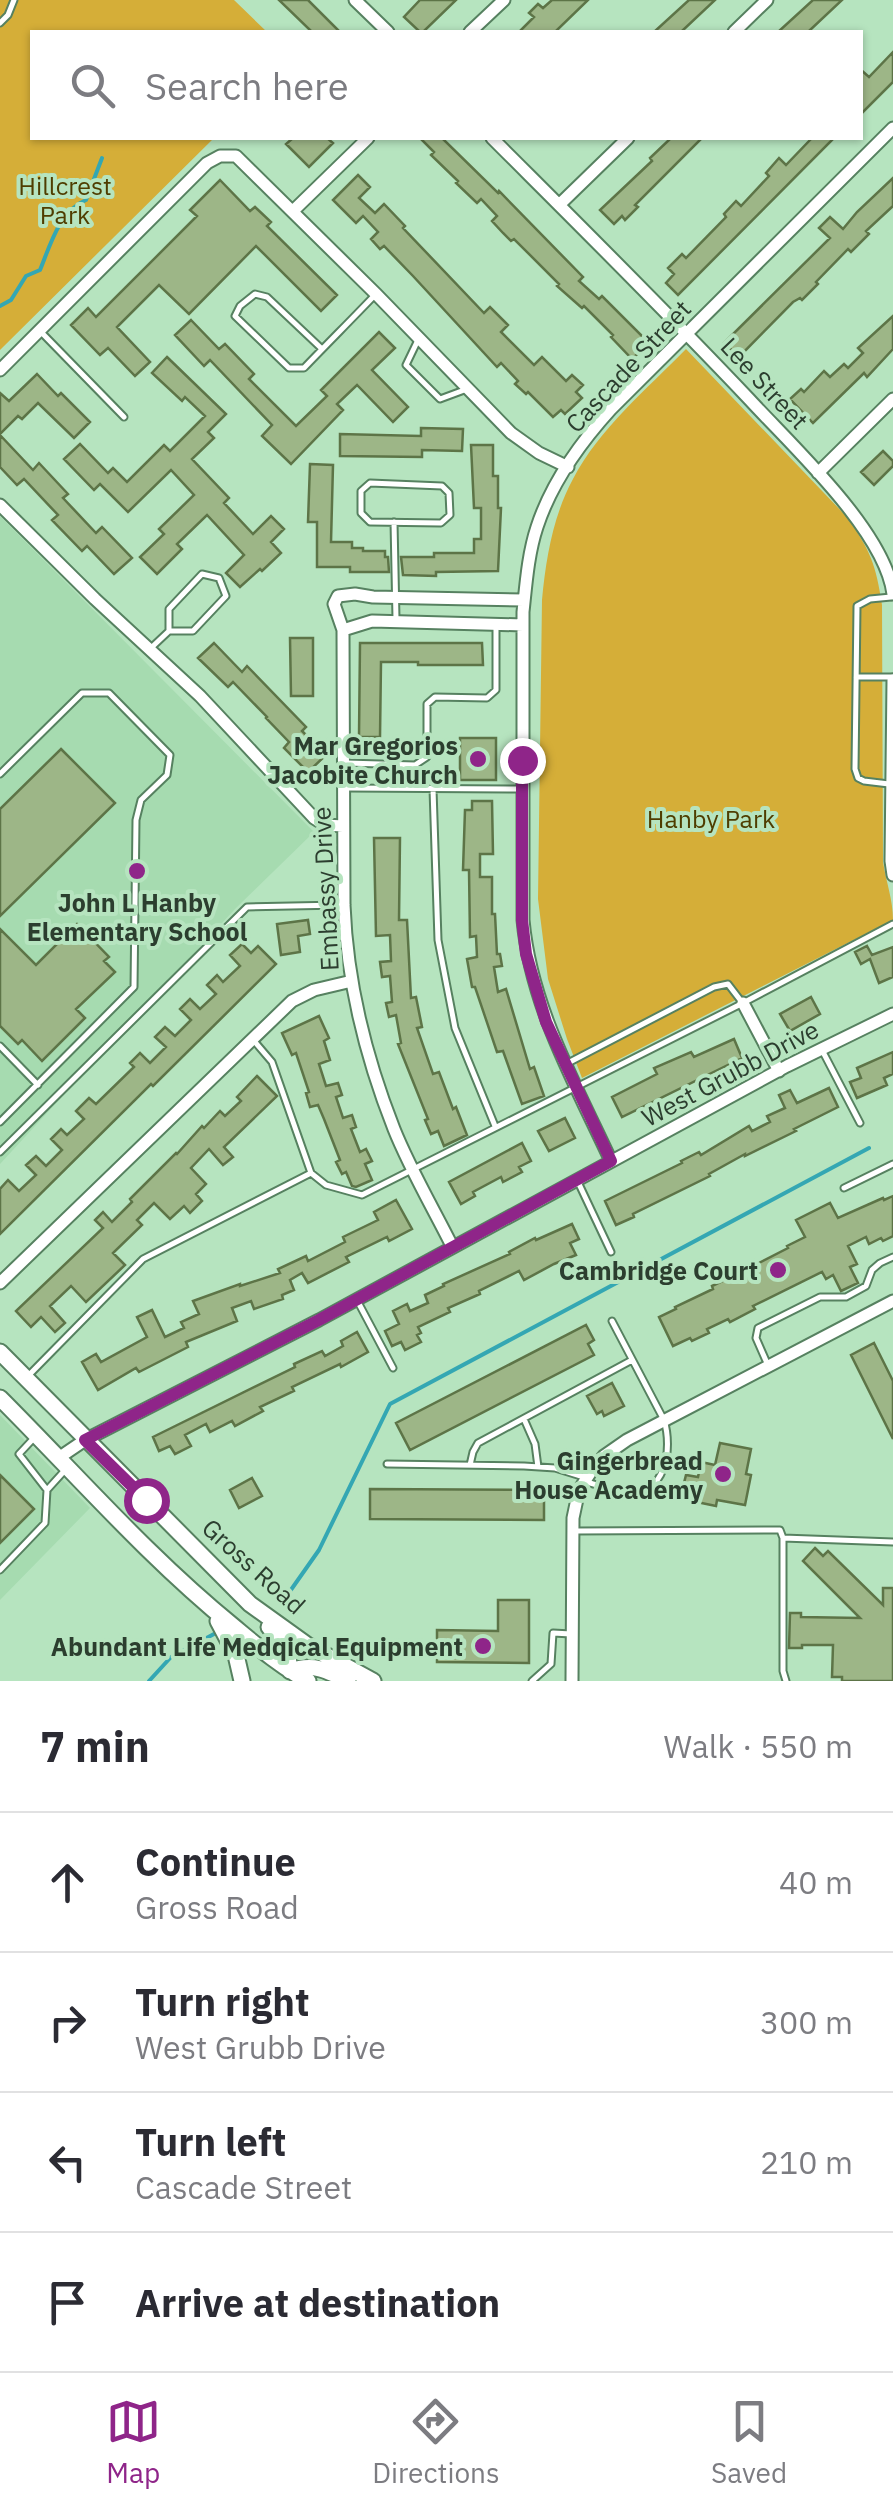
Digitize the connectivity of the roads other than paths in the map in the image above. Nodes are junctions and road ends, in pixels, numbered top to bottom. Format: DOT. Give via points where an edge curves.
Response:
graph roads {
  1 [pos="14,0"];
  2 [pos="355,0"];
  3 [pos="376,0"];
  4 [pos="504,0"];
  5 [pos="767,0"];
  6 [pos="366,11"];
  7 [pos="0,23"];
  8 [pos="386,30"];
  9 [pos="472,30"];
  10 [pos="736,30"];
  11 [pos="893,128"];
  12 [pos="366,140"];
  13 [pos="494,140"];
  14 [pos="626,140"];
  15 [pos="560,206"];
  16 [pos="294,211"];
  17 [pos="376,294"];
  18 [pos="40,331"];
  19 [pos="688,334"];
  20 [pos="419,338"];
  21 [pos="322,349"];
  22 [pos="0,370"];
  23 [pos="468,389"];
  24 [pos="893,400"];
  25 [pos="124,417"];
  26 [pos="568,466"];
  27 [pos="818,473"];
  28 [pos="0,505"];
  29 [pos="394,522"];
  30 [pos="888,559"];
  31 [pos="893,595"];
  32 [pos="396,597"];
  33 [pos="524,600"];
  34 [pos="396,622"];
  35 [pos="496,624"];
  36 [pos="522,625"];
  37 [pos="343,630"];
  38 [pos="169,631"];
  39 [pos="149,649"];
  40 [pos="856,677"];
  41 [pos="893,678"];
  42 [pos="343,763"];
  43 [pos="0,774"];
  44 [pos="892,784"];
  45 [pos="343,788"];
  46 [pos="433,788"];
  47 [pos="522,789"];
  48 [pos="342,826"];
  49 [pos="893,875"];
  50 [pos="344,905"];
  51 [pos="893,924"];
  52 [pos="352,981"];
  53 [pos="743,1003"];
  54 [pos="893,1014"];
  55 [pos="252,1040"];
  56 [pos="0,1046"];
  57 [pos="822,1049"];
  58 [pos="566,1064"];
  59 [pos="780,1071"];
  60 [pos="38,1085"];
  61 [pos="576,1086"];
  62 [pos="0,1105"];
  63 [pos="9,1114"];
  64 [pos="0,1122"];
  65 [pos="860,1123"];
  66 [pos="496,1127"];
  67 [pos="0,1152"];
  68 [pos="611,1161"];
  69 [pos="893,1164"];
  70 [pos="414,1169"];
  71 [pos="310,1172"];
  72 [pos="577,1180"];
  73 [pos="844,1188"];
  74 [pos="452,1246"];
  75 [pos="612,1252"];
  76 [pos="893,1257"];
  77 [pos="0,1283"];
  78 [pos="356,1300"];
  79 [pos="893,1301"];
  80 [pos="612,1321"];
  81 [pos="0,1352"];
  82 [pos="632,1360"];
  83 [pos="768,1366"];
  84 [pos="393,1368"];
  85 [pos="26,1378"];
  86 [pos="0,1398"];
  87 [pos="524,1418"];
  88 [pos="664,1420"];
  89 [pos="37,1435"];
  90 [pos="85,1440"];
  91 [pos="64,1462"];
  92 [pos="386,1464"];
  93 [pos="470,1465"];
  94 [pos="538,1467"];
  95 [pos="586,1480"];
  96 [pos="47,1490"];
  97 [pos="573,1531"];
  98 [pos="783,1538"];
  99 [pos="893,1542"];
  100 [pos="0,1570"];
  101 [pos="224,1577"];
  102 [pos="211,1608"];
  103 [pos="572,1634"];
  104 [pos="287,1676"];
  105 [pos="242,1681"];
  106 [pos="308,1681"];
  107 [pos="348,1681"];
  108 [pos="373,1681"];
  109 [pos="532,1681"];
  110 [pos="572,1681"];
  111 [pos="786,1681"];
  1 -- 7 [label="lane"];
  2 -- 6 [label="street"];
  3 -- 6 [label="lane"];
  4 -- 9 [label="street"];
  5 -- 10 [label="street"];
  6 -- 8 [label="street"];
  11 -- 19 [label="street, Cascade Street"];
  12 -- 16 [label="street"];
  13 -- 15 [label="street, Lee Street"];
  14 -- 15 [label="street"];
  15 -- 19 [label="street, Lee Street"];
  16 -- 17 [label="street"];
  16 -- 18 [label="street" via="236,156 220,156"];
  17 -- 20 [label="street"];
  17 -- 21 [label="lane"];
  18 -- 22 [label="street"];
  18 -- 25 [label="lane"];
  19 -- 26 [label="street, Cascade Street" via="590,432"];
  19 -- 27 [label="street, Lee Street"];
  20 -- 23 [label="street"];
  20 -- 23 [label="lane" via="406,365 440,398"];
  21 -- 21 [label="lane" via="304,368 288,368 236,316 240,306 255,294 267,297"];
  23 -- 26 [label="street" via="511,433"];
  24 -- 27 [label="street"];
  26 -- 33 [label="street, Cascade Street" via="537,526"];
  27 -- 30 [label="street, Lee Street"];
  28 -- 39 [label="street"];
  29 -- 29 [label="lane" via="370,522 360,513 361,491 370,483 442,486 450,493 450,516 442,523"];
  29 -- 32 [label="lane"];
  30 -- 31 [label="street, Lee Street"];
  31 -- 40 [label="lane" via="858,606"];
  32 -- 33 [label="street"];
  32 -- 34 [label="lane"];
  32 -- 37 [label="street, Embassy Drive" via="338,596 334,604"];
  33 -- 36 [label="street, Cascade Street"];
  34 -- 35 [label="street"];
  34 -- 37 [label="street"];
  35 -- 36 [label="street"];
  35 -- 42 [label="lane" via="496,690 488,698 435,696 427,704 426,757 416,765"];
  36 -- 47 [label="street, Cascade Street"];
  37 -- 42 [label="street, Embassy Drive"];
  38 -- 38 [label="lane" via="169,609 202,574 219,578 226,596 193,631"];
  38 -- 39 [label="lane"];
  39 -- 48 [label="street" via="314,818"];
  40 -- 41 [label="lane"];
  40 -- 44 [label="lane" via="858,778"];
  41 -- 44 [label="street"];
  42 -- 45 [label="street, Embassy Drive"];
  43 -- 60 [label="lane" via="82,693 109,693 170,755 167,774 141,800 136,820 134,988"];
  44 -- 49 [label="street"];
  45 -- 46 [label="lane"];
  45 -- 48 [label="street, Embassy Drive"];
  46 -- 47 [label="lane"];
  46 -- 66 [label="lane" via="438,940 455,1028"];
  47 -- 58 [label="street, Cascade Street" via="526,954"];
  48 -- 50 [label="street, Embassy Drive"];
  50 -- 52 [label="street, Embassy Drive"];
  50 -- 67 [label="lane" via="247,908"];
  51 -- 53 [label="lane"];
  52 -- 55 [label="street" via="292,1001"];
  52 -- 70 [label="street, Embassy Drive" via="377,1081"];
  53 -- 58 [label="lane" via="728,984 714,988"];
  53 -- 59 [label="street"];
  53 -- 61 [label="lane"];
  54 -- 57 [label="street, West Grubb Drive"];
  55 -- 71 [label="lane" via="272,1062"];
  55 -- 77 [label="street"];
  56 -- 60 [label="lane"];
  57 -- 59 [label="street, West Grubb Drive"];
  57 -- 65 [label="lane"];
  58 -- 61 [label="street, Cascade Street"];
  59 -- 68 [label="street, West Grubb Drive"];
  60 -- 63 [label="lane"];
  61 -- 66 [label="lane"];
  61 -- 68 [label="street, Cascade Street"];
  62 -- 63 [label="lane"];
  63 -- 64 [label="lane"];
  66 -- 70 [label="lane"];
  68 -- 72 [label="street, West Grubb Drive"];
  69 -- 73 [label="lane"];
  70 -- 71 [label="lane" via="362,1195 326,1185"];
  70 -- 74 [label="street, Embassy Drive"];
  71 -- 85 [label="lane" via="142,1259"];
  72 -- 74 [label="street, West Grubb Drive"];
  72 -- 75 [label="lane"];
  74 -- 78 [label="street, West Grubb Drive"];
  76 -- 83 [label="lane" via="846,1298 820,1297 758,1328"];
  78 -- 84 [label="lane"];
  78 -- 90 [label="street, West Grubb Drive"];
  79 -- 83 [label="street"];
  80 -- 82 [label="lane"];
  81 -- 85 [label="main road, Gross Road"];
  82 -- 87 [label="lane"];
  82 -- 88 [label="lane"];
  83 -- 88 [label="street"];
  85 -- 90 [label="main road, Gross Road"];
  86 -- 89 [label="main road"];
  87 -- 93 [label="lane" via="478,1443"];
  87 -- 94 [label="lane"];
  88 -- 95 [label="street" via="604,1456"];
  88 -- 95 [label="lane" via="668,1456 650,1487 625,1492"];
  89 -- 91 [label="main road"];
  89 -- 96 [label="lane" via="19,1454"];
  90 -- 91 [label="street, West Grubb Drive"];
  90 -- 101 [label="main road, Gross Road"];
  91 -- 96 [label="lane"];
  91 -- 102 [label="main road"];
  92 -- 93 [label="lane"];
  93 -- 94 [label="lane"];
  94 -- 95 [label="lane"];
  95 -- 97 [label="street"];
  96 -- 100 [label="lane" via="44,1523"];
  97 -- 98 [label="lane" via="780,1530"];
  97 -- 103 [label="street"];
  98 -- 99 [label="lane"];
  98 -- 111 [label="lane"];
  101 -- 104 [label="main road" via="281,1639"];
  101 -- 108 [label="main road, Gross Road" via="307,1645"];
  102 -- 104 [label="main road"];
  102 -- 105 [label="main road"];
  103 -- 109 [label="lane" via="553,1633 552,1664"];
  103 -- 110 [label="street"];
  104 -- 106 [label="main road"];
  104 -- 107 [label="main road" via="322,1668"];
}
